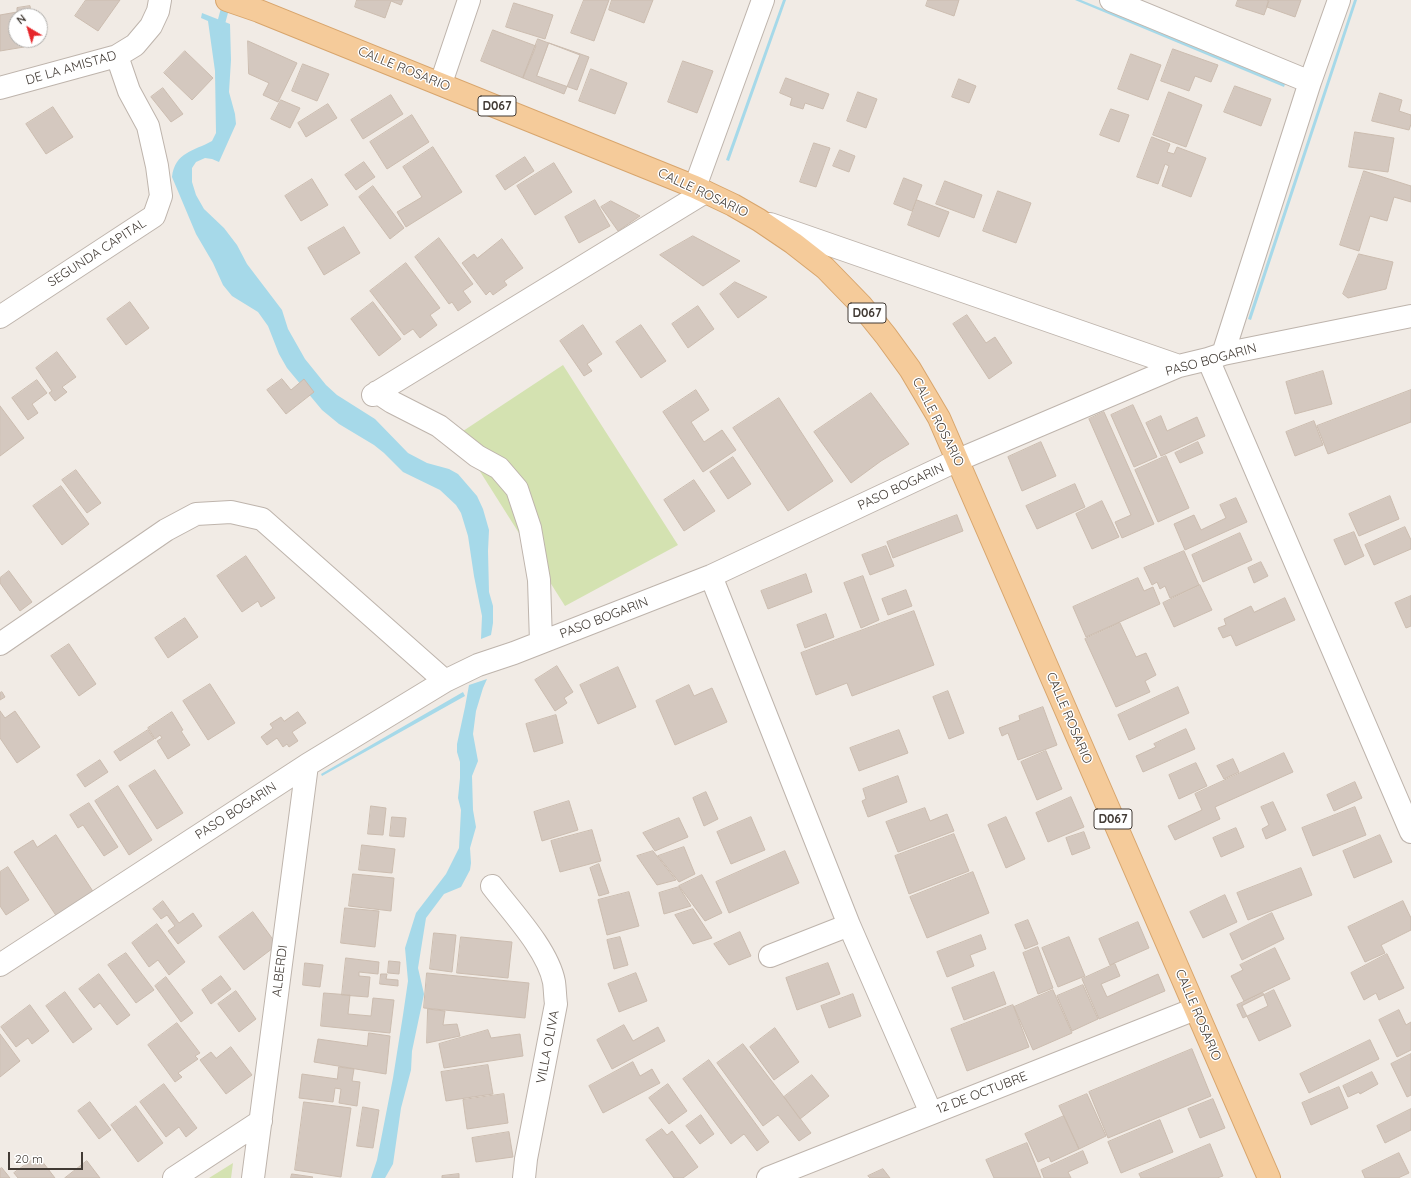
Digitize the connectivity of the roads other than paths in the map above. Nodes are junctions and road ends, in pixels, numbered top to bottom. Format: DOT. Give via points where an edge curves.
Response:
graph roads {
  1 [pos="160,0"];
  2 [pos="227,0"];
  3 [pos="469,0"];
  4 [pos="763,0"];
  5 [pos="1111,0"];
  6 [pos="1339,0"];
  7 [pos="117,56"];
  8 [pos="1310,82"];
  9 [pos="441,84"];
  10 [pos="0,88"];
  11 [pos="700,189"];
  12 [pos="759,220"];
  13 [pos="1411,316"];
  14 [pos="0,317"];
  15 [pos="1216,356"];
  16 [pos="1179,366"];
  17 [pos="958,460"];
  18 [pos="711,576"];
  19 [pos="541,642"];
  20 [pos="0,644"];
  21 [pos="445,681"];
  22 [pos="307,765"];
  23 [pos="1411,832"];
  24 [pos="492,886"];
  25 [pos="849,925"];
  26 [pos="770,956"];
  27 [pos="0,966"];
  28 [pos="1195,1009"];
  29 [pos="931,1113"];
  30 [pos="261,1121"];
  31 [pos="174,1178"];
  32 [pos="253,1178"];
  33 [pos="524,1178"];
  34 [pos="768,1178"];
  35 [pos="1269,1178"];
  1 -- 7 [label="street, DE LA AMISTAD" via="158,12 151,26 135,45"];
  2 -- 9 [label="main road, CALLE ROSARIO / D067"];
  3 -- 9 [label="street"];
  4 -- 11 [label="street"];
  5 -- 8 [label="street"];
  6 -- 8 [label="street"];
  7 -- 10 [label="street, DE LA AMISTAD"];
  7 -- 14 [label="street, SEGUNDA CAPITAL" via="129,91 148,126 161,196 154,216"];
  8 -- 15 [label="street"];
  9 -- 11 [label="main road, CALLE ROSARIO / D067"];
  11 -- 12 [label="main road, CALLE ROSARIO / D067"];
  11 -- 19 [label="street" via="375,394 439,426 477,456 499,468 517,489 530,528 539,580"];
  12 -- 16 [label="street"];
  12 -- 17 [label="main road, CALLE ROSARIO / D067" via="825,268 861,305 910,369 939,418"];
  13 -- 15 [label="street, PASO BOGARIN"];
  15 -- 16 [label="street, PASO BOGARIN"];
  15 -- 23 [label="street"];
  16 -- 17 [label="street, PASO BOGARIN"];
  17 -- 18 [label="street, PASO BOGARIN"];
  17 -- 28 [label="main road, CALLE ROSARIO / D067"];
  18 -- 19 [label="street, PASO BOGARIN"];
  18 -- 25 [label="street"];
  19 -- 21 [label="street, PASO BOGARIN" via="478,665"];
  20 -- 21 [label="street" via="166,530 196,514 231,512 262,519"];
  21 -- 22 [label="street, PASO BOGARIN"];
  22 -- 27 [label="street, PASO BOGARIN"];
  22 -- 30 [label="street, ALBERDI"];
  24 -- 33 [label="street, VILLA OLIVA" via="536,944 554,981 556,1004"];
  25 -- 26 [label="street"];
  25 -- 29 [label="street"];
  28 -- 29 [label="street, 12 DE OCTUBRE"];
  28 -- 35 [label="main road, CALLE ROSARIO / D067"];
  29 -- 34 [label="street, 12 DE OCTUBRE"];
  30 -- 31 [label="street"];
  30 -- 32 [label="street, ALBERDI"];
}
